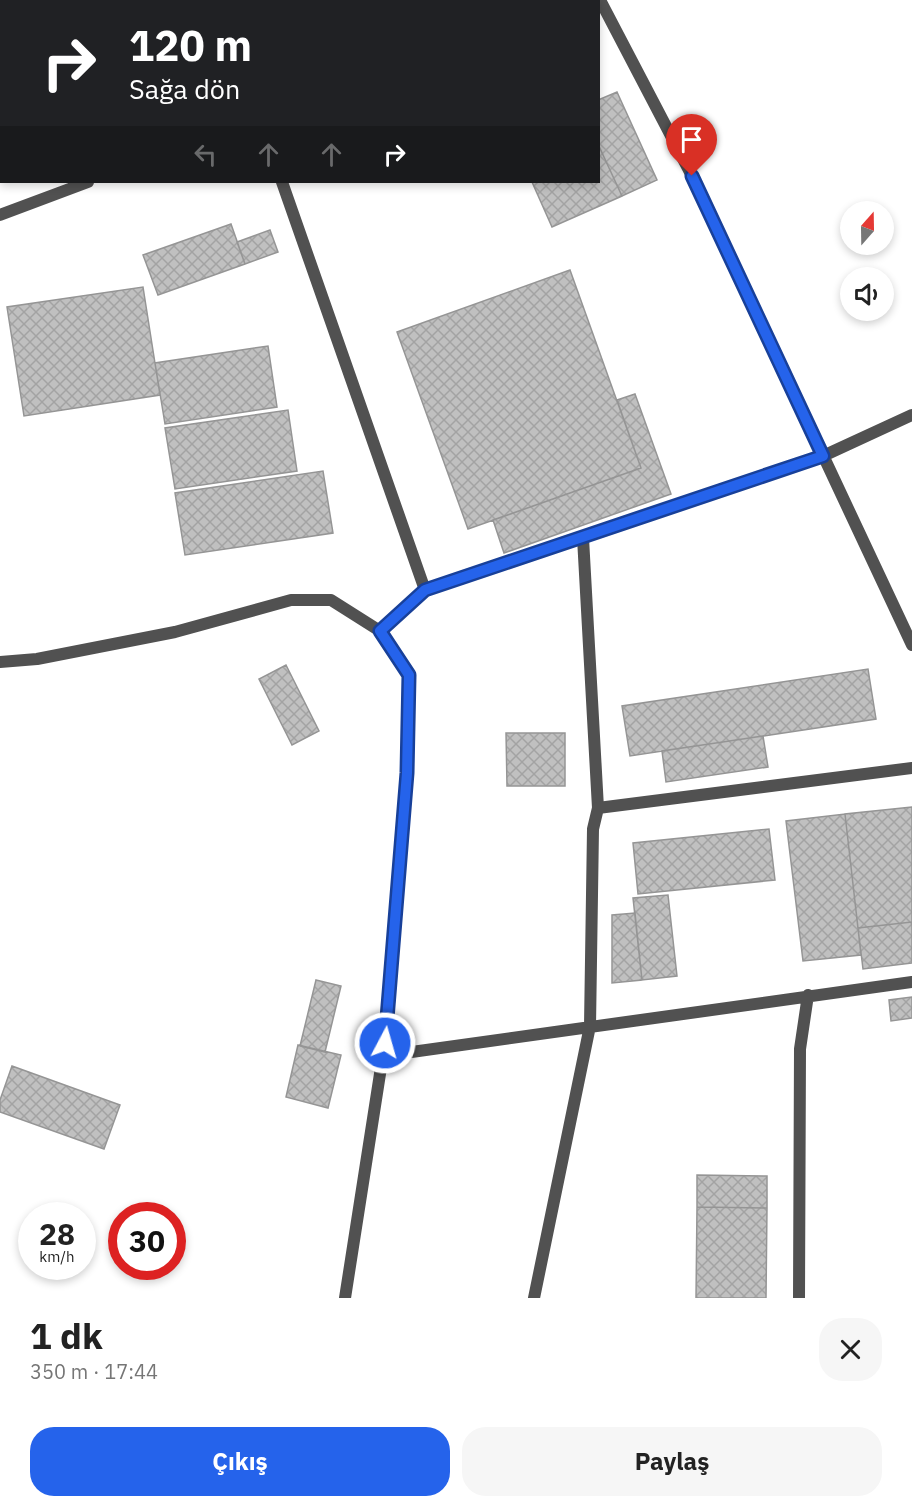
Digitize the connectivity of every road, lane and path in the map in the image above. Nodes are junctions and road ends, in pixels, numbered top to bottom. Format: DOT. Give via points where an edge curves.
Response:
graph roads {
  1 [pos="600,0"];
  2 [pos="85,183"];
  3 [pos="282,183"];
  4 [pos="0,215"];
  5 [pos="912,415"];
  6 [pos="823,456"];
  7 [pos="583,538"];
  8 [pos="425,590"];
  9 [pos="380,631"];
  10 [pos="912,645"];
  11 [pos="0,662"];
  12 [pos="912,768"];
  13 [pos="598,808"];
  14 [pos="912,982"];
  15 [pos="808,995"];
  16 [pos="590,1026"];
  17 [pos="383,1056"];
  18 [pos="345,1298"];
  19 [pos="534,1298"];
  20 [pos="799,1298"];
  1 -- 6 [label="street" via="692,176"];
  2 -- 4 [label="street"];
  3 -- 8 [label="street"];
  5 -- 6 [label="street"];
  6 -- 7 [label="street"];
  6 -- 10 [label="street"];
  7 -- 8 [label="street"];
  7 -- 13 [label="street"];
  8 -- 9 [label="street"];
  9 -- 11 [label="street" via="331,600 291,600 175,632 37,659"];
  9 -- 17 [label="street" via="409,675 407,773"];
  12 -- 13 [label="street"];
  13 -- 16 [label="street" via="593,829"];
  14 -- 15 [label="street"];
  15 -- 16 [label="street"];
  15 -- 20 [label="street" via="800,1049"];
  16 -- 17 [label="street"];
  16 -- 19 [label="street"];
  17 -- 18 [label="street"];
}
